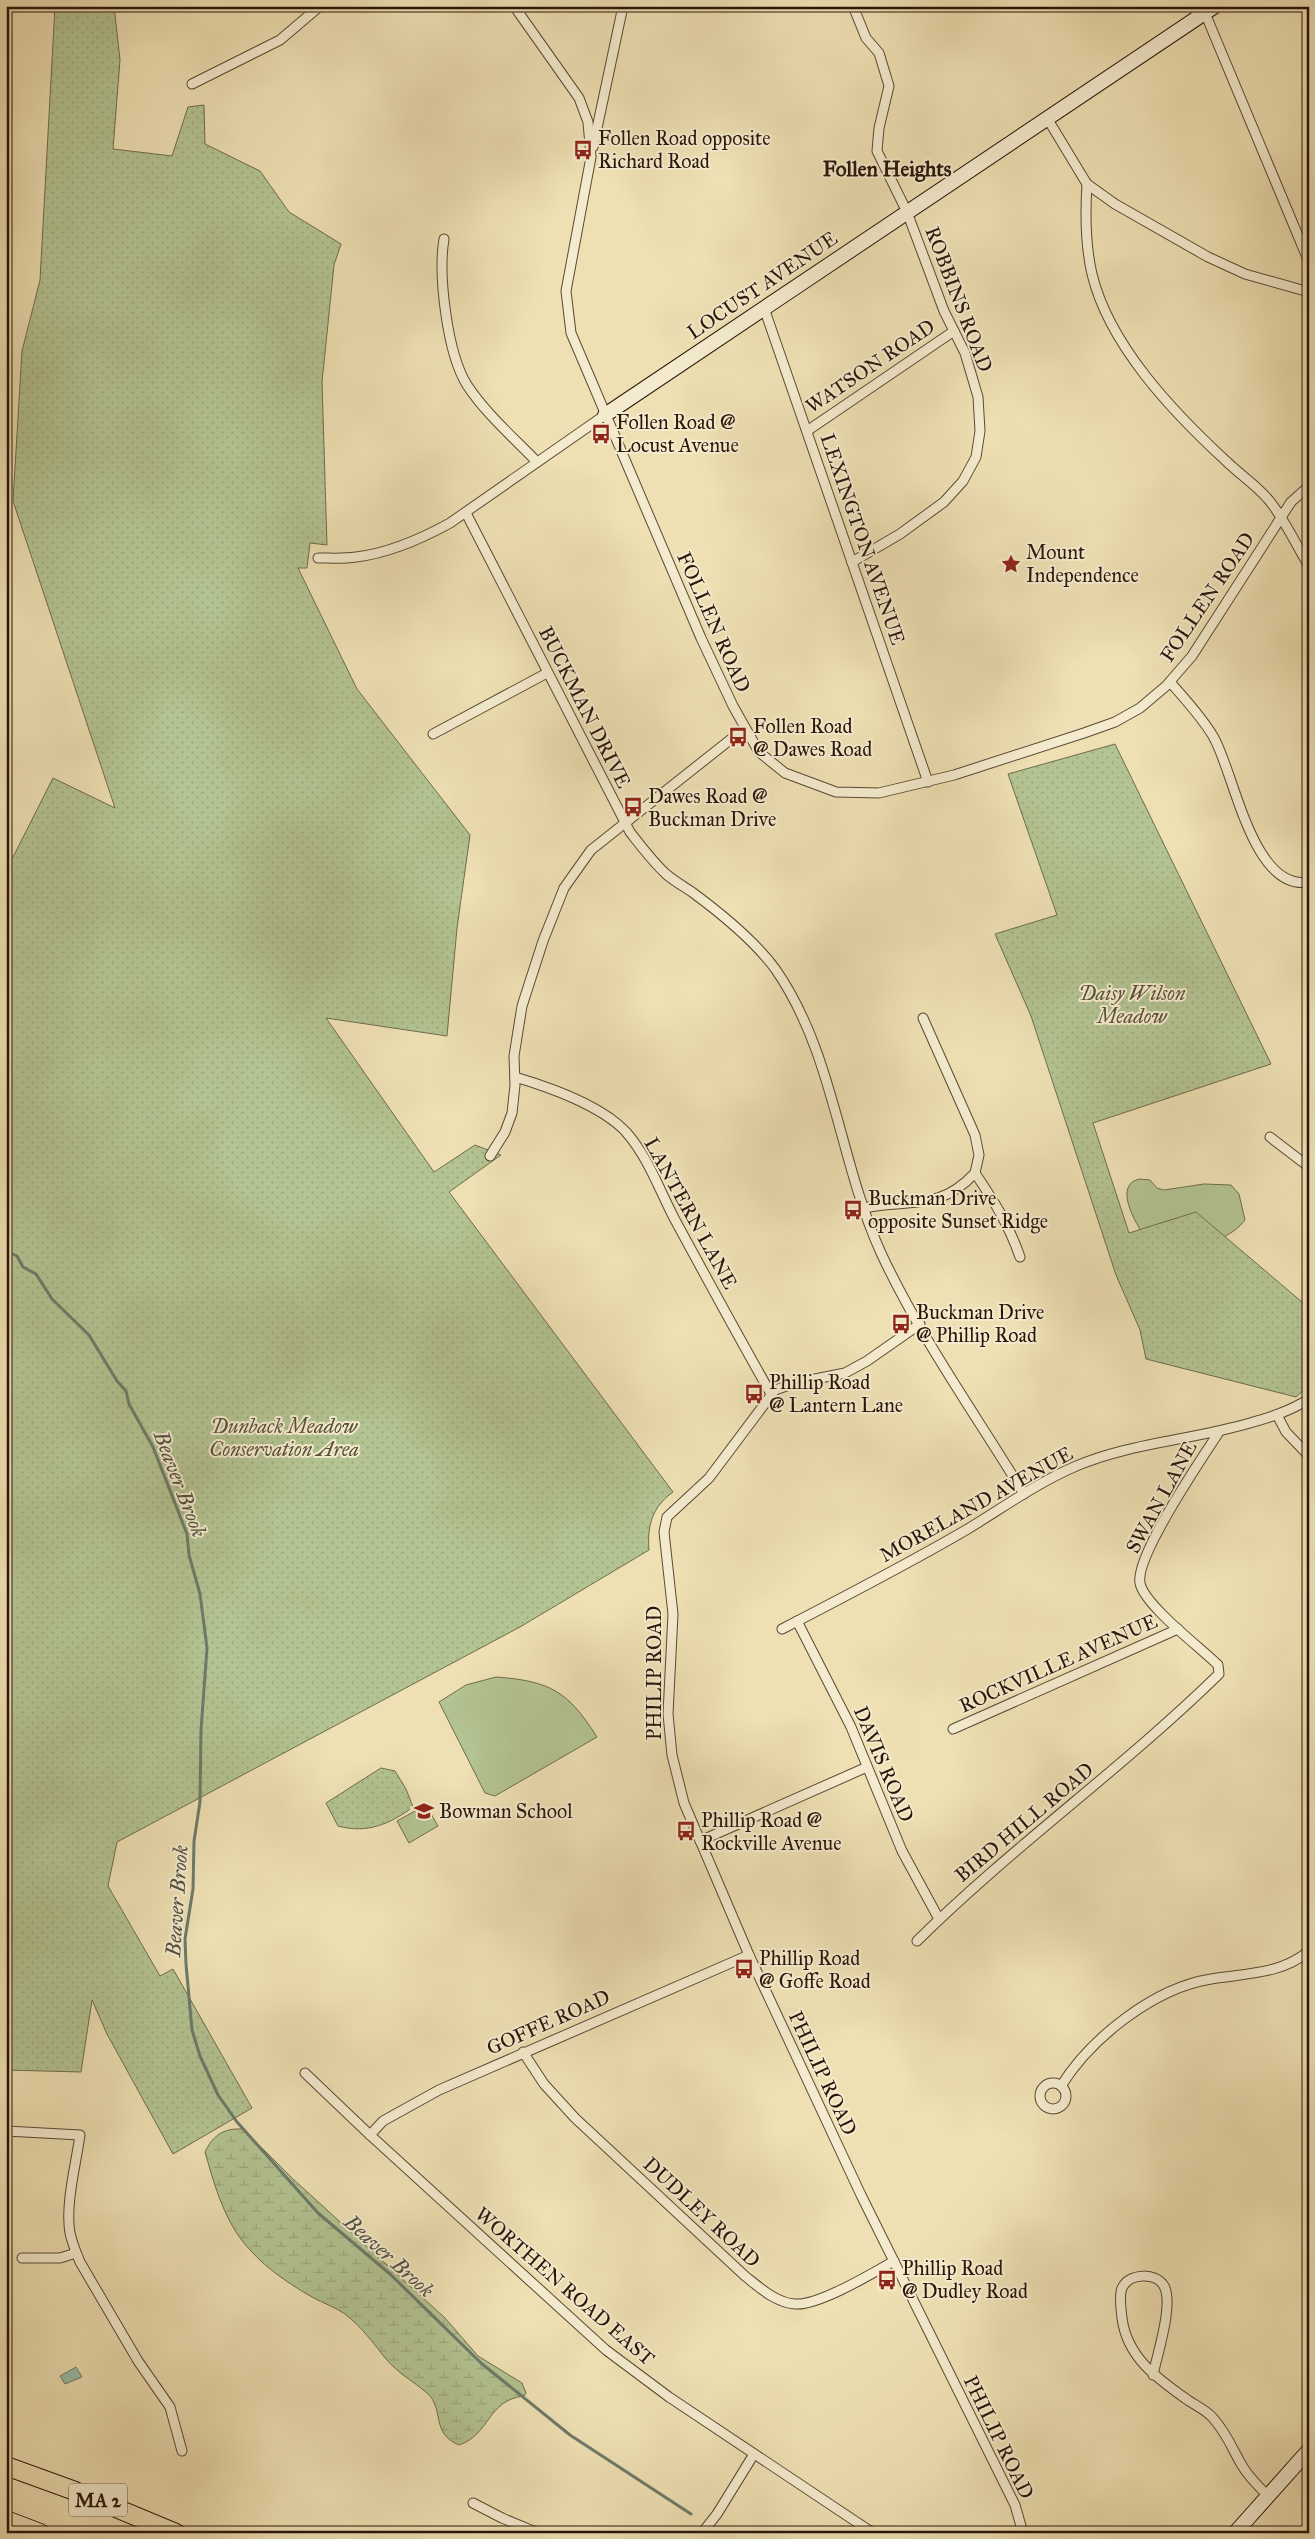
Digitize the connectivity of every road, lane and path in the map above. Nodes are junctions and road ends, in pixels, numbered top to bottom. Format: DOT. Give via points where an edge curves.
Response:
graph roads {
  1 [pos="320,6"];
  2 [pos="514,6"];
  3 [pos="623,6"];
  4 [pos="853,6"];
  5 [pos="1206,8"];
  6 [pos="192,84"];
  7 [pos="1047,118"];
  8 [pos="591,157"];
  9 [pos="1087,184"];
  10 [pos="907,212"];
  11 [pos="444,239"];
  12 [pos="1309,262"];
  13 [pos="1309,292"];
  14 [pos="764,308"];
  15 [pos="954,330"];
  16 [pos="605,415"];
  17 [pos="807,431"];
  18 [pos="537,462"];
  19 [pos="1309,486"];
  20 [pos="466,513"];
  21 [pos="1280,519"];
  22 [pos="318,558"];
  23 [pos="852,562"];
  24 [pos="1309,566"];
  25 [pos="547,673"];
  26 [pos="1170,682"];
  27 [pos="745,728"];
  28 [pos="434,734"];
  29 [pos="928,782"];
  30 [pos="625,823"];
  31 [pos="1309,882"];
  32 [pos="923,1018"];
  33 [pos="515,1077"];
  34 [pos="1270,1137"];
  35 [pos="490,1156"];
  36 [pos="1309,1167"];
  37 [pos="975,1173"];
  38 [pos="864,1208"];
  39 [pos="1020,1257"];
  40 [pos="920,1324"];
  41 [pos="771,1394"];
  42 [pos="1309,1399"];
  43 [pos="1277,1415"];
  44 [pos="1219,1432"];
  45 [pos="1309,1456"];
  46 [pos="1024,1494"];
  47 [pos="798,1621"];
  48 [pos="782,1629"];
  49 [pos="1178,1629"];
  50 [pos="953,1729"];
  51 [pos="1157,1733"];
  52 [pos="867,1767"];
  53 [pos="700,1841"];
  54 [pos="939,1919"];
  55 [pos="918,1941"];
  56 [pos="1309,1951"];
  57 [pos="749,1955"];
  58 [pos="523,2052"];
  59 [pos="305,2073"];
  60 [pos="1061,2086"];
  61 [pos="6,2131"];
  62 [pos="370,2135"];
  63 [pos="76,2252"];
  64 [pos="22,2258"];
  65 [pos="894,2262"];
  66 [pos="1153,2375"];
  67 [pos="1309,2450"];
  68 [pos="182,2451"];
  69 [pos="754,2454"];
  70 [pos="6,2466"];
  71 [pos="1268,2496"];
  72 [pos="473,2503"];
  73 [pos="6,2520"];
  74 [pos="40,2533"];
  75 [pos="176,2533"];
  76 [pos="538,2533"];
  77 [pos="702,2533"];
  78 [pos="873,2533"];
  79 [pos="1023,2533"];
  80 [pos="1235,2533"];
  1 -- 6 [label="street" via="280,40"];
  2 -- 8 [label="street, FOLLEN ROAD" via="579,98 588,122"];
  3 -- 8 [label="street"];
  4 -- 10 [label="street, ROBBINS ROAD" via="866,38 879,53 889,86 877,151"];
  5 -- 7 [label="street, LOCUST AVENUE"];
  5 -- 12 [label="street"];
  7 -- 9 [label="street"];
  7 -- 10 [label="street, LOCUST AVENUE"];
  8 -- 16 [label="street, FOLLEN ROAD" via="566,291 571,333"];
  9 -- 13 [label="street" via="1115,204 1208,257 1245,274"];
  9 -- 21 [label="street" via="1085,218 1092,276 1128,352 1174,410 1268,499"];
  10 -- 14 [label="street, LOCUST AVENUE"];
  10 -- 15 [label="street, ROBBINS ROAD"];
  11 -- 18 [label="street" via="440,260 448,322 458,364 467,385 488,412"];
  14 -- 16 [label="street, LOCUST AVENUE"];
  14 -- 17 [label="street, LEXINGTON AVENUE"];
  15 -- 17 [label="street, WATSON ROAD"];
  15 -- 23 [label="street, ROBBINS ROAD" via="965,353 978,397 980,431 976,457 963,481 944,502 900,534"];
  16 -- 18 [label="street, LOCUST AVENUE"];
  16 -- 27 [label="street, FOLLEN ROAD" via="701,638"];
  17 -- 23 [label="street, LEXINGTON AVENUE"];
  18 -- 20 [label="street, LOCUST AVENUE"];
  19 -- 21 [label="street, FOLLEN ROAD" via="1291,502"];
  20 -- 22 [label="street, LOCUST AVENUE" via="428,536 387,551 355,558"];
  20 -- 25 [label="street, BUCKMAN DRIVE"];
  21 -- 24 [label="street"];
  21 -- 26 [label="street, FOLLEN ROAD" via="1192,656"];
  23 -- 29 [label="street, LEXINGTON AVENUE"];
  25 -- 28 [label="street"];
  25 -- 30 [label="street, BUCKMAN DRIVE"];
  26 -- 29 [label="street, FOLLEN ROAD" via="1140,708 1115,722"];
  26 -- 31 [label="street" via="1213,736 1248,831 1260,853 1276,871 1302,884"];
  27 -- 29 [label="street, FOLLEN ROAD" via="759,752 785,773 836,792 879,793"];
  27 -- 30 [label="street"];
  30 -- 33 [label="street" via="591,850 564,888 522,1006 514,1056"];
  30 -- 38 [label="street, BUCKMAN DRIVE" via="648,855 667,874 756,948 780,976 814,1043"];
  32 -- 37 [label="street" via="975,1135 979,1155"];
  33 -- 35 [label="street" via="512,1113"];
  33 -- 41 [label="street, LANTERN LANE" via="599,1112 625,1131 651,1170"];
  34 -- 36 [label="street"];
  37 -- 38 [label="street" via="960,1189 935,1201"];
  37 -- 39 [label="street" via="996,1202"];
  38 -- 40 [label="street, BUCKMAN DRIVE" via="881,1253"];
  40 -- 41 [label="street, PHILIP ROAD" via="845,1373 795,1383"];
  40 -- 46 [label="street, BUCKMAN DRIVE"];
  41 -- 53 [label="street, PHILIP ROAD" via="709,1478 667,1517 664,1532 673,1614 668,1714 672,1755 684,1803"];
  42 -- 43 [label="street, MORELAND AVENUE" via="1293,1410"];
  43 -- 44 [label="street, MORELAND AVENUE"];
  43 -- 45 [label="street" via="1286,1432"];
  44 -- 46 [label="street, MORELAND AVENUE" via="1143,1446 1074,1467"];
  44 -- 49 [label="street, SWAN LANE" via="1182,1490 1141,1570 1140,1583 1146,1596"];
  46 -- 47 [label="street, MORELAND AVENUE" via="965,1531"];
  47 -- 48 [label="street, MORELAND AVENUE"];
  47 -- 52 [label="street, DAVIS ROAD" via="851,1727"];
  49 -- 50 [label="street, ROCKVILLE AVENUE"];
  49 -- 51 [label="street, SWAN LANE" via="1218,1664 1219,1674"];
  51 -- 54 [label="street, BIRD HILL ROAD" via="991,1871"];
  52 -- 53 [label="street"];
  52 -- 54 [label="street, DAVIS ROAD" via="902,1851"];
  53 -- 57 [label="street, PHILIP ROAD"];
  54 -- 55 [label="street, BIRD HILL ROAD"];
  56 -- 60 [label="street" via="1294,1962 1271,1971 1209,1979 1163,1995 1110,2032 1078,2062"];
  57 -- 58 [label="street, GOFFE ROAD"];
  57 -- 65 [label="street, PHILIP ROAD"];
  58 -- 62 [label="street, GOFFE ROAD" via="406,2107 384,2120"];
  58 -- 65 [label="street, DUDLEY ROAD" via="544,2084 575,2118 765,2291 796,2304 852,2284"];
  59 -- 62 [label="street, WORTHEN ROAD EAST"];
  61 -- 63 [label="street" via="80,2135 70,2214 70,2231"];
  62 -- 69 [label="street, WORTHEN ROAD EAST" via="606,2350"];
  63 -- 64 [label="street" via="60,2258"];
  63 -- 68 [label="street" via="121,2333 170,2407"];
  65 -- 79 [label="street, PHILIP ROAD" via="1015,2505"];
  66 -- 66 [label="street" via="1130,2347 1121,2307 1122,2289 1129,2280 1144,2276 1156,2278 1164,2286 1168,2307"];
  66 -- 71 [label="street" via="1211,2416 1225,2432 1242,2467"];
  67 -- 71 [label="street"];
  69 -- 77 [label="street"];
  69 -- 78 [label="street, WORTHEN ROAD EAST"];
  70 -- 75 [label="highway, MA 2"];
  71 -- 80 [label="street"];
  72 -- 76 [label="street"];
  73 -- 74 [label="highway"];
}
